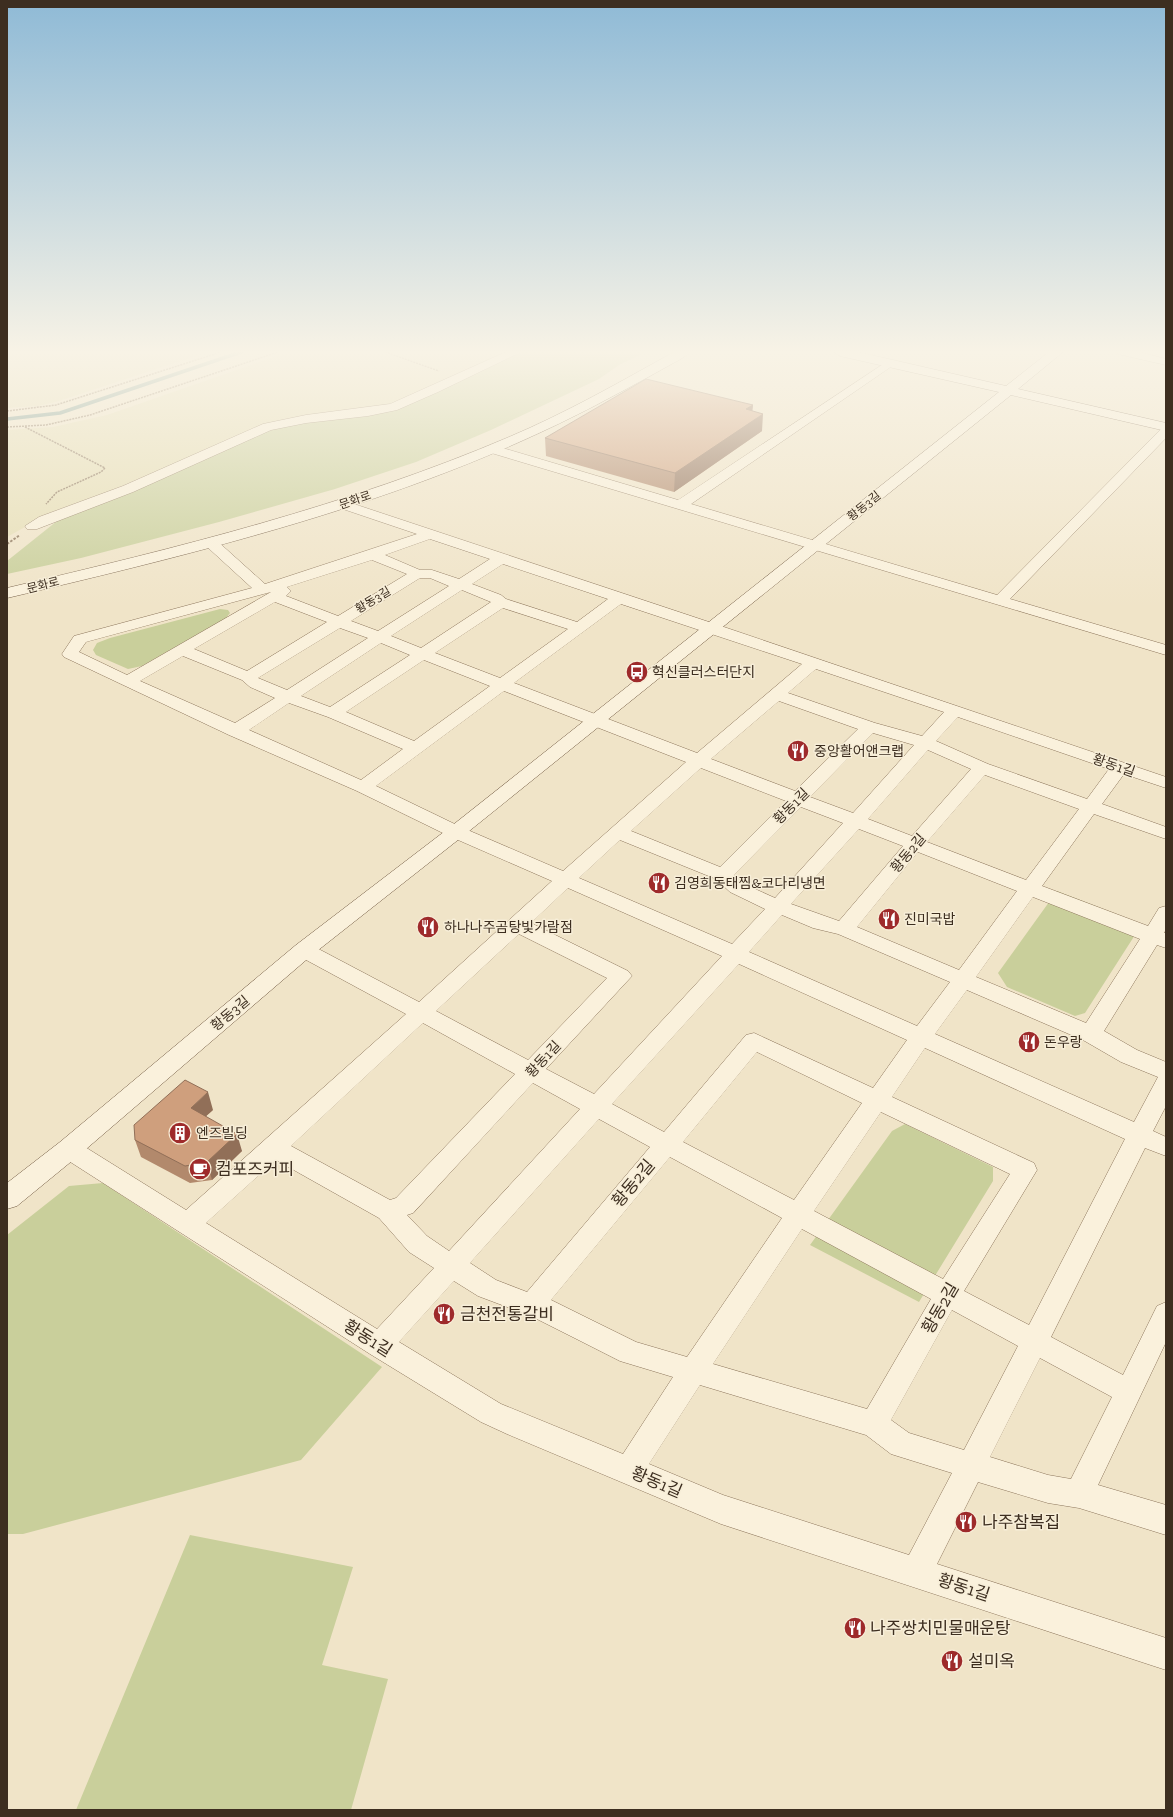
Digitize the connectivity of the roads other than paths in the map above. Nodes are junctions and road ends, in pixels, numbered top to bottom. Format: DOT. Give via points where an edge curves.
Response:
graph roads {
  1 [pos="247,437"];
  2 [pos="518,437"];
  3 [pos="781,437"];
  4 [pos="950,437"];
  5 [pos="1160,437"];
  6 [pos="492,449"];
  7 [pos="342,504"];
  8 [pos="679,506"];
  9 [pos="32,526"];
  10 [pos="430,534"];
  11 [pos="210,542"];
  12 [pos="815,546"];
  13 [pos="372,555"];
  14 [pos="502,558"];
  15 [pos="417,574"];
  16 [pos="460,585"];
  17 [pos="7,594"];
  18 [pos="269,594"];
  19 [pos="619,598"];
  20 [pos="223,600"];
  21 [pos="1001,600"];
  22 [pos="501,602"];
  23 [pos="244,615"];
  24 [pos="338,622"];
  25 [pos="578,627"];
  26 [pos="710,627"];
  27 [pos="378,637"];
  28 [pos="182,650"];
  29 [pos="1166,650"];
  30 [pos="422,654"];
  31 [pos="813,663"];
  32 [pos="248,677"];
  33 [pos="128,682"];
  34 [pos="501,684"];
  35 [pos="776,694"];
  36 [pos="287,696"];
  37 [pos="954,711"];
  38 [pos="333,713"];
  39 [pos="594,720"];
  40 [pos="869,727"];
  41 [pos="235,731"];
  42 [pos="925,744"];
  43 [pos="416,748"];
  44 [pos="698,760"];
  45 [pos="1120,767"];
  46 [pos="982,768"];
  47 [pos="1166,783"];
  48 [pos="363,787"];
  49 [pos="798,799"];
  50 [pos="1091,806"];
  51 [pos="855,822"];
  52 [pos="456,832"];
  53 [pos="619,833"];
  54 [pos="1166,833"];
  55 [pos="914,845"];
  56 [pos="723,875"];
  57 [pos="566,880"];
  58 [pos="1029,888"];
  59 [pos="779,907"];
  60 [pos="1166,913"];
  61 [pos="518,925"];
  62 [pos="844,929"];
  63 [pos="1159,939"];
  64 [pos="304,950"];
  65 [pos="736,954"];
  66 [pos="963,979"];
  67 [pos="420,1012"];
  68 [pos="1091,1034"];
  69 [pos="920,1038"];
  70 [pos="1166,1071"];
  71 [pos="530,1072"];
  72 [pos="1166,1083"];
  73 [pos="878,1100"];
  74 [pos="595,1106"];
  75 [pos="1139,1136"];
  76 [pos="666,1144"];
  77 [pos="275,1148"];
  78 [pos="1166,1148"];
  79 [pos="70,1149"];
  80 [pos="7,1198"];
  81 [pos="388,1211"];
  82 [pos="798,1214"];
  83 [pos="188,1224"];
  84 [pos="452,1265"];
  85 [pos="947,1295"];
  86 [pos="540,1308"];
  87 [pos="1166,1314"];
  88 [pos="1034,1341"];
  89 [pos="380,1345"];
  90 [pos="692,1371"];
  91 [pos="1127,1391"];
  92 [pos="874,1424"];
  93 [pos="971,1466"];
  94 [pos="629,1470"];
  95 [pos="1078,1494"];
  96 [pos="1166,1520"];
  97 [pos="917,1572"];
  98 [pos="1166,1654"];
  1 -- 9 [label="street" via="128,489"];
  2 -- 6 [label="street, 문화로"];
  3 -- 8 [label="street"];
  4 -- 12 [label="street, 황동3길"];
  5 -- 21 [label="street"];
  6 -- 7 [label="street, 문화로"];
  6 -- 8 [label="street"];
  7 -- 10 [label="street"];
  7 -- 11 [label="street, 문화로"];
  8 -- 12 [label="street"];
  10 -- 13 [label="street"];
  10 -- 14 [label="street"];
  11 -- 17 [label="street, 문화로"];
  11 -- 18 [label="street"];
  12 -- 21 [label="street"];
  12 -- 26 [label="street, 황동3길"];
  13 -- 15 [label="street"];
  13 -- 18 [label="street" via="307,577"];
  14 -- 16 [label="street"];
  14 -- 19 [label="street"];
  15 -- 16 [label="street" via="432,574"];
  15 -- 24 [label="street, 황동3길"];
  16 -- 22 [label="street"];
  16 -- 27 [label="street"];
  18 -- 20 [label="street"];
  18 -- 23 [label="street"];
  18 -- 24 [label="street"];
  19 -- 25 [label="street"];
  19 -- 26 [label="street"];
  20 -- 23 [label="street" via="240,608"];
  20 -- 33 [label="street" via="80,639 70,654"];
  21 -- 29 [label="street"];
  22 -- 25 [label="street"];
  22 -- 30 [label="street"];
  23 -- 28 [label="street"];
  24 -- 27 [label="street"];
  24 -- 32 [label="street, 황동3길"];
  25 -- 34 [label="street"];
  26 -- 31 [label="street, 황동1길"];
  26 -- 39 [label="street, 황동3길"];
  27 -- 30 [label="street"];
  27 -- 36 [label="street"];
  28 -- 32 [label="street"];
  28 -- 33 [label="street"];
  30 -- 34 [label="street"];
  30 -- 38 [label="street"];
  31 -- 35 [label="street"];
  31 -- 37 [label="street, 황동1길"];
  32 -- 36 [label="street" via="256,684"];
  33 -- 41 [label="street"];
  34 -- 39 [label="street"];
  34 -- 43 [label="street"];
  35 -- 40 [label="street"];
  35 -- 44 [label="street"];
  36 -- 38 [label="street"];
  36 -- 41 [label="street"];
  37 -- 42 [label="street"];
  37 -- 45 [label="street, 황동1길"];
  38 -- 43 [label="street"];
  39 -- 44 [label="street"];
  39 -- 52 [label="street, 황동3길"];
  40 -- 42 [label="street"];
  40 -- 49 [label="street, 황동1길"];
  41 -- 48 [label="street"];
  42 -- 46 [label="street"];
  42 -- 51 [label="street"];
  43 -- 48 [label="street"];
  44 -- 49 [label="street"];
  44 -- 53 [label="street"];
  45 -- 47 [label="street, 황동1길"];
  45 -- 50 [label="street"];
  46 -- 50 [label="street"];
  46 -- 55 [label="street, 황동2길"];
  48 -- 52 [label="street"];
  49 -- 51 [label="street"];
  49 -- 56 [label="street, 황동1길"];
  50 -- 54 [label="street"];
  50 -- 58 [label="street"];
  51 -- 55 [label="street"];
  51 -- 59 [label="street"];
  52 -- 57 [label="street"];
  52 -- 64 [label="street, 황동3길"];
  53 -- 56 [label="street"];
  53 -- 57 [label="street"];
  55 -- 58 [label="street"];
  55 -- 62 [label="street, 황동2길"];
  56 -- 59 [label="street" via="737,888"];
  57 -- 61 [label="street"];
  57 -- 65 [label="street"];
  58 -- 63 [label="street"];
  58 -- 66 [label="street"];
  59 -- 62 [label="street" via="820,923"];
  59 -- 65 [label="street"];
  60 -- 63 [label="street"];
  61 -- 67 [label="street"];
  61 -- 71 [label="street, 황동1길" via="621,976"];
  62 -- 66 [label="street"];
  63 -- 68 [label="street"];
  64 -- 67 [label="street"];
  64 -- 79 [label="street, 황동3길"];
  65 -- 69 [label="street"];
  65 -- 74 [label="street"];
  66 -- 68 [label="street"];
  66 -- 69 [label="street"];
  67 -- 71 [label="street"];
  67 -- 77 [label="street"];
  68 -- 70 [label="street" via="1129,1056"];
  69 -- 73 [label="street"];
  69 -- 75 [label="street"];
  71 -- 74 [label="street"];
  71 -- 81 [label="street, 황동1길" via="404,1206"];
  72 -- 75 [label="street"];
  73 -- 76 [label="street, 황동2길" via="754,1041"];
  73 -- 82 [label="street"];
  73 -- 85 [label="street, 황동2길" via="1025,1170"];
  74 -- 76 [label="street"];
  74 -- 84 [label="street"];
  75 -- 78 [label="street"];
  75 -- 88 [label="street"];
  76 -- 82 [label="street"];
  76 -- 86 [label="street, 황동2길" via="537,1298"];
  77 -- 81 [label="street"];
  77 -- 83 [label="street"];
  79 -- 80 [label="street, 황동3길"];
  79 -- 83 [label="street, 황동1길"];
  81 -- 84 [label="street" via="418,1244"];
  82 -- 85 [label="street"];
  82 -- 90 [label="street"];
  83 -- 89 [label="street, 황동1길"];
  84 -- 86 [label="street" via="487,1288"];
  84 -- 89 [label="street"];
  85 -- 88 [label="street"];
  85 -- 92 [label="street, 황동2길"];
  86 -- 90 [label="street" via="630,1352"];
  87 -- 91 [label="street"];
  88 -- 91 [label="street"];
  88 -- 93 [label="street"];
  89 -- 94 [label="street, 황동1길" via="491,1413"];
  90 -- 92 [label="street"];
  90 -- 94 [label="street"];
  91 -- 95 [label="street"];
  92 -- 93 [label="street" via="901,1444"];
  93 -- 95 [label="street" via="1048,1489"];
  93 -- 97 [label="street"];
  94 -- 97 [label="street, 황동1길" via="721,1509"];
  95 -- 96 [label="street"];
  97 -- 98 [label="street, 황동1길"];
}
